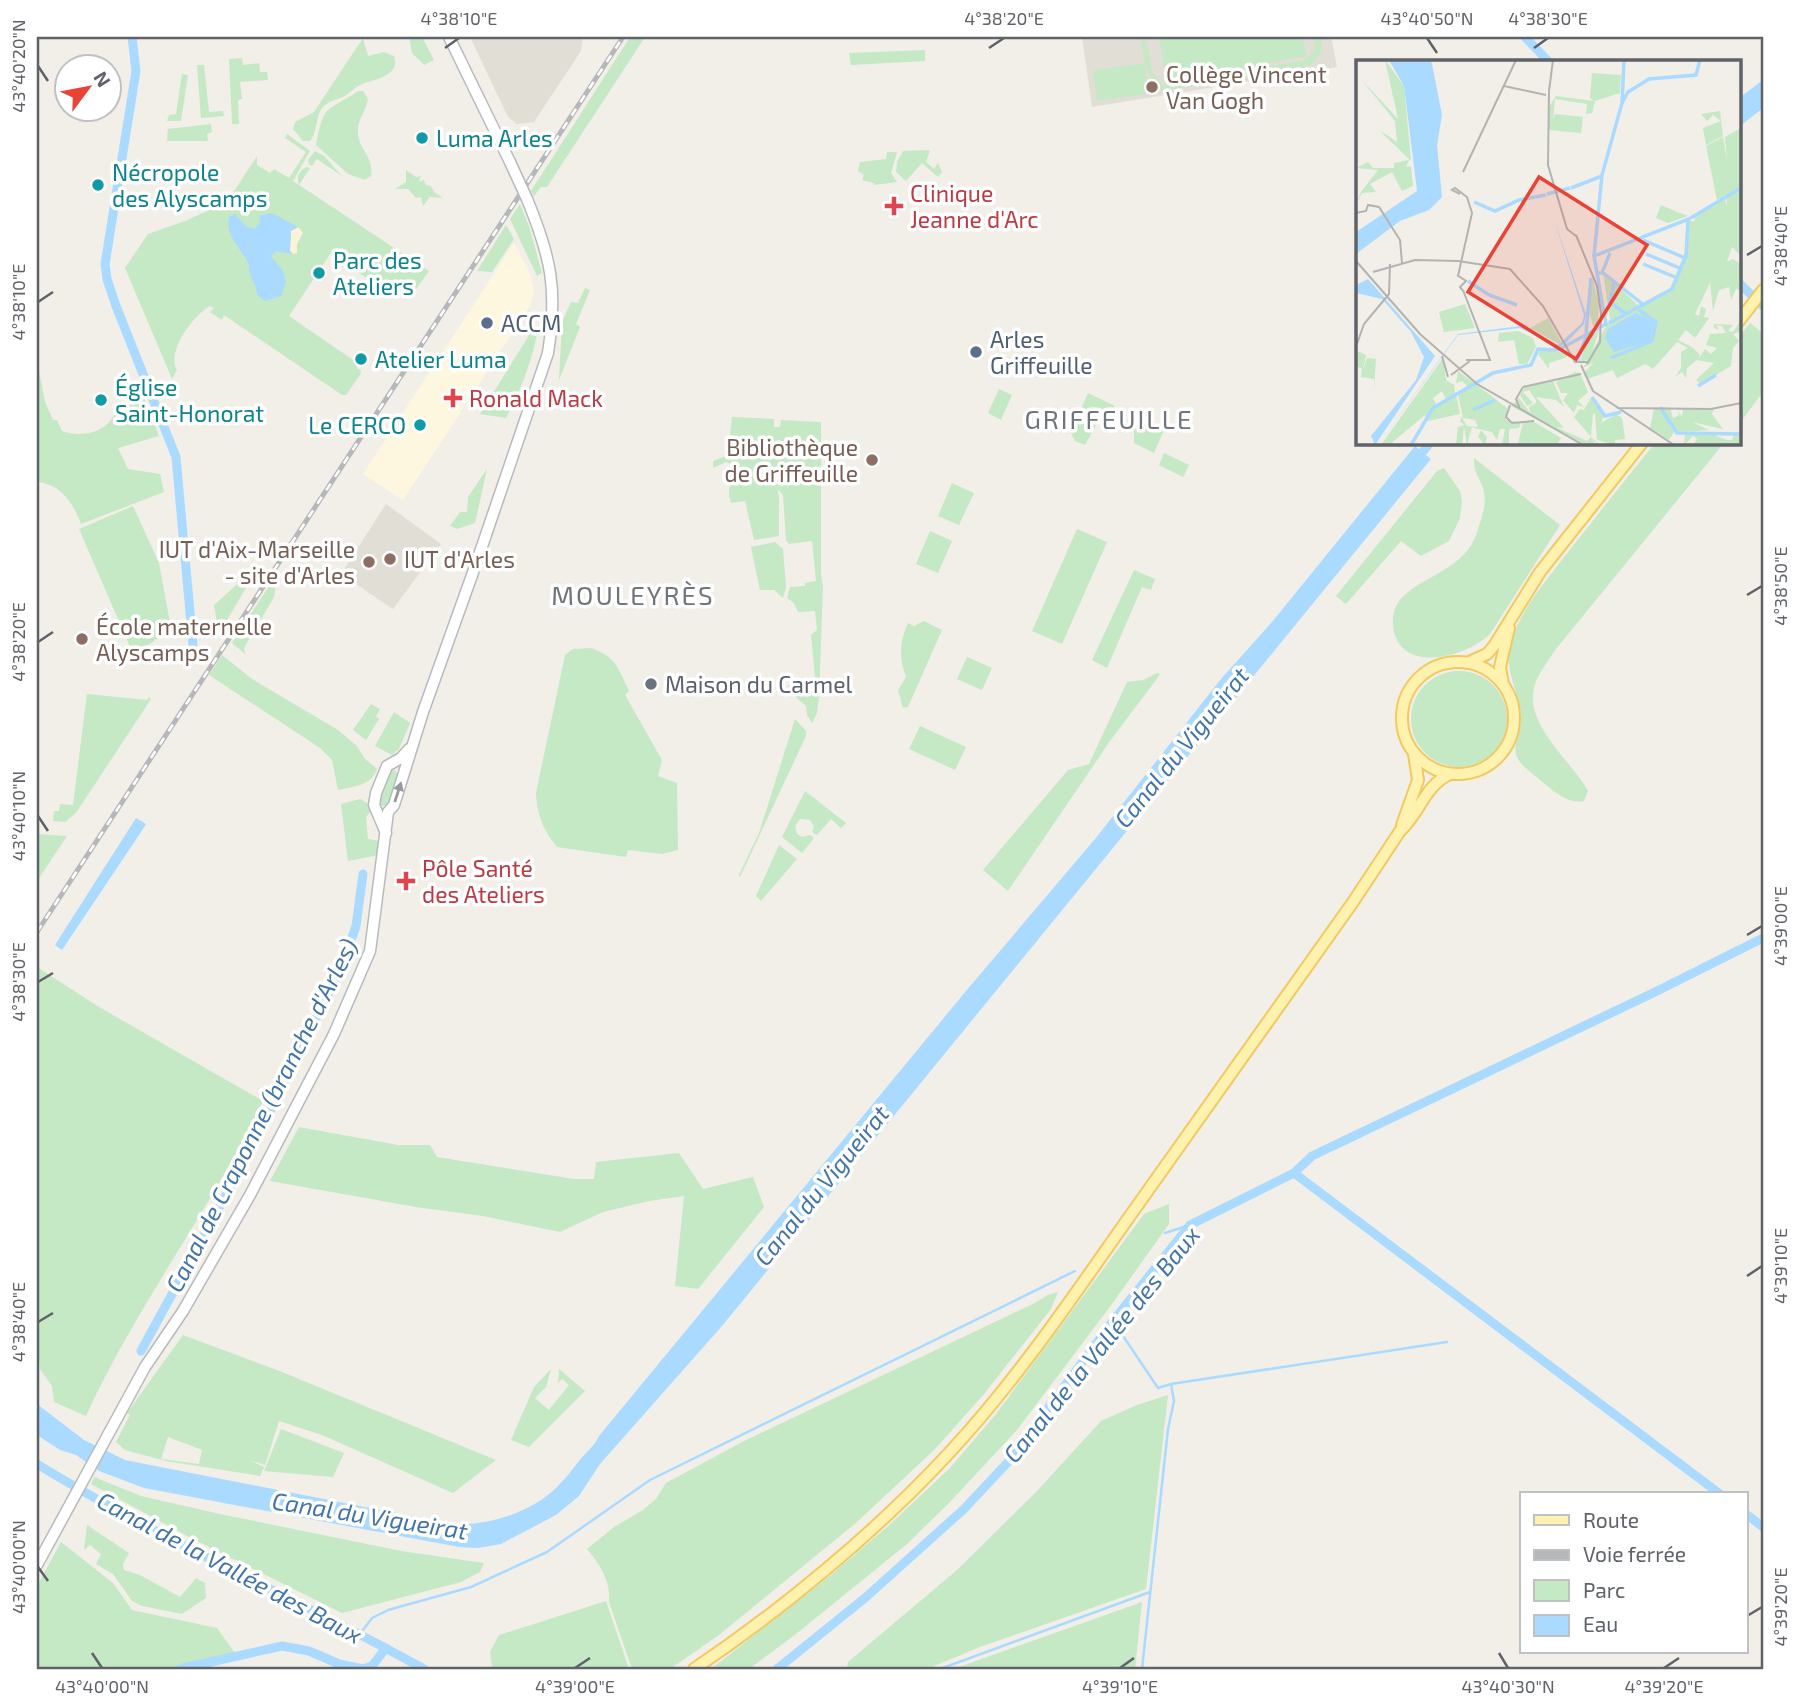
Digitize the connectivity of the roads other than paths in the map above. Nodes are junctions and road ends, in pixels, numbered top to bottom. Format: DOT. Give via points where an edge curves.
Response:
graph roads {
  1 [pos="449,37"];
  2 [pos="1763,290"];
  3 [pos="1741,318"];
  4 [pos="1642,444"];
  5 [pos="1510,622"];
  6 [pos="1467,663"];
  7 [pos="1504,687"];
  8 [pos="411,746"];
  9 [pos="1414,754"];
  10 [pos="394,763"];
  11 [pos="404,770"];
  12 [pos="1450,774"];
  13 [pos="376,809"];
  14 [pos="388,812"];
  15 [pos="1400,831"];
  16 [pos="387,836"];
  17 [pos="37,1565"];
  18 [pos="694,1669"];
  1 -- 8 [label="main road, bridge" via="545,246 554,294 553,323 548,353"];
  2 -- 3 [label="main road"];
  4 -- 5 [label="main road" via="1540,572"];
  5 -- 6 [label="main road" via="1487,654"];
  5 -- 7 [label="main road" via="1500,667"];
  6 -- 7 [label="main road" via="1487,671"];
  6 -- 9 [label="main road" via="1431,669 1409,691 1402,720"];
  7 -- 12 [label="main road" via="1514,713 1505,749 1482,769"];
  8 -- 10 [label="main road"];
  8 -- 11 [label="main road"];
  9 -- 12 [label="main road" via="1433,769"];
  9 -- 15 [label="main road" via="1418,780"];
  10 -- 11 [label="main road"];
  10 -- 13 [label="main road" via="386,768 376,793"];
  14 -- 11 [label="main road, one-way"];
  12 -- 15 [label="main road" via="1430,788"];
  13 -- 14 [label="main road"];
  13 -- 16 [label="main road"];
  14 -- 16 [label="main road"];
  15 -- 18 [label="main road" via="1059,1318 981,1418 907,1496 856,1541"];
  16 -- 17 [label="main road" via="370,951 334,1034 250,1195 145,1367"];
}
